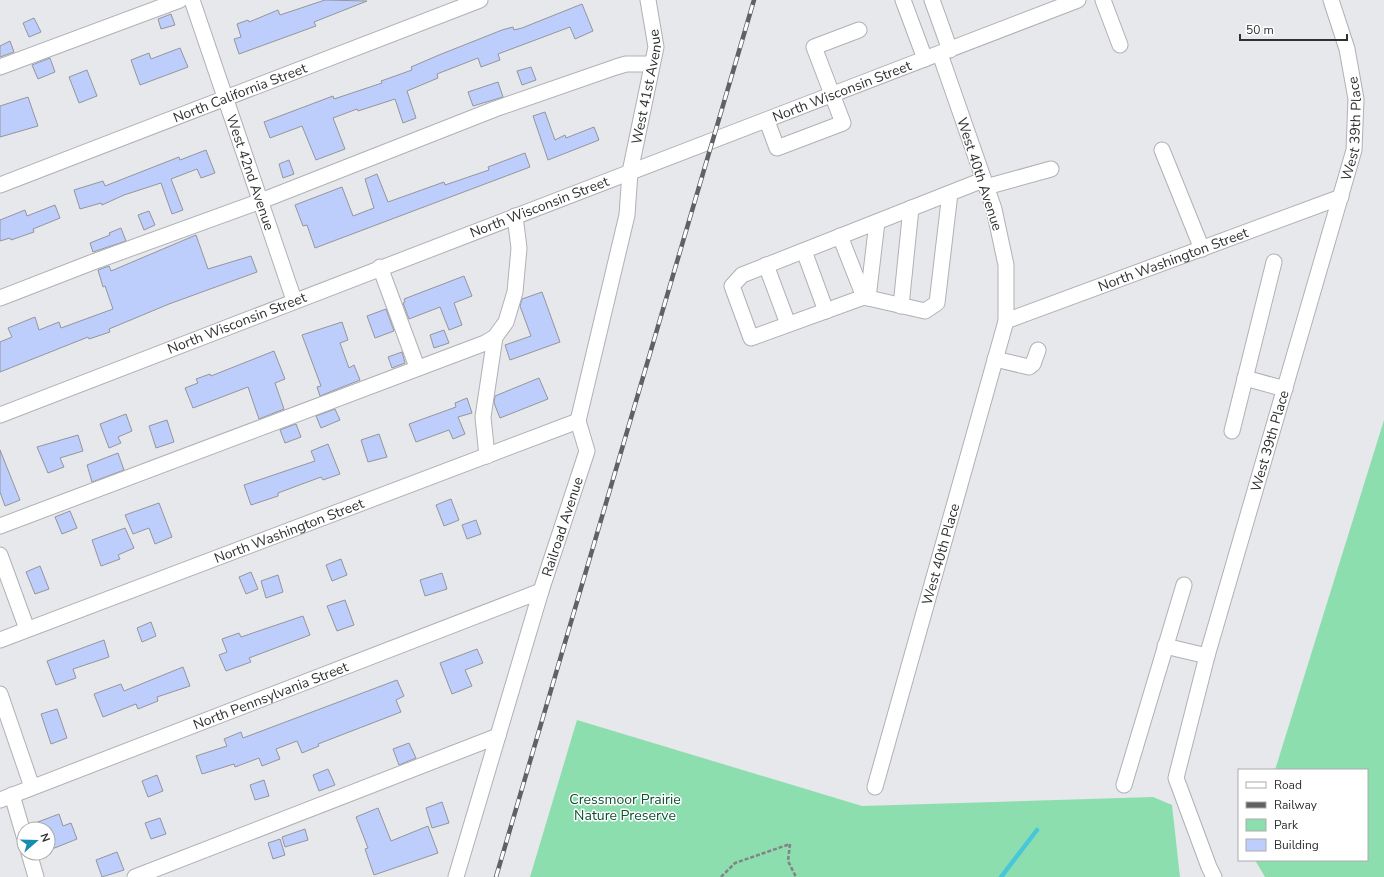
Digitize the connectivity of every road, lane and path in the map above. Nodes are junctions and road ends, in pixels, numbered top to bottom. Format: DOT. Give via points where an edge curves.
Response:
graph roads {
  1 [pos="180,0"];
  2 [pos="192,0"];
  3 [pos="480,0"];
  4 [pos="648,0"];
  5 [pos="903,0"];
  6 [pos="932,0"];
  7 [pos="1078,0"];
  8 [pos="1103,0"];
  9 [pos="1331,0"];
  10 [pos="859,30"];
  11 [pos="1120,45"];
  12 [pos="945,52"];
  13 [pos="925,59"];
  14 [pos="652,64"];
  15 [pos="0,67"];
  16 [pos="833,95"];
  17 [pos="227,97"];
  18 [pos="767,121"];
  19 [pos="1162,150"];
  20 [pos="1051,169"];
  21 [pos="630,172"];
  22 [pos="985,184"];
  23 [pos="0,185"];
  24 [pos="950,193"];
  25 [pos="1341,197"];
  26 [pos="261,201"];
  27 [pos="911,208"];
  28 [pos="515,216"];
  29 [pos="877,222"];
  30 [pos="840,236"];
  31 [pos="1202,249"];
  32 [pos="804,251"];
  33 [pos="1274,262"];
  34 [pos="766,265"];
  35 [pos="380,267"];
  36 [pos="0,298"];
  37 [pos="866,298"];
  38 [pos="294,300"];
  39 [pos="901,306"];
  40 [pos="826,311"];
  41 [pos="1006,321"];
  42 [pos="788,324"];
  43 [pos="496,337"];
  44 [pos="1038,350"];
  45 [pos="995,359"];
  46 [pos="417,367"];
  47 [pos="1245,378"];
  48 [pos="1285,389"];
  49 [pos="0,415"];
  50 [pos="578,421"];
  51 [pos="1232,431"];
  52 [pos="487,456"];
  53 [pos="0,526"];
  54 [pos="0,555"];
  55 [pos="1184,585"];
  56 [pos="6,591"];
  57 [pos="541,591"];
  58 [pos="27,629"];
  59 [pos="0,640"];
  60 [pos="1165,646"];
  61 [pos="1207,656"];
  62 [pos="0,694"];
  63 [pos="498,736"];
  64 [pos="1124,785"];
  65 [pos="32,787"];
  66 [pos="875,787"];
  67 [pos="6,797"];
  68 [pos="17,821"];
  69 [pos="31,861"];
  70 [pos="36,877"];
  71 [pos="135,877"];
  72 [pos="456,877"];
  73 [pos="721,877"];
  74 [pos="796,877"];
  75 [pos="1214,877"];
  1 -- 15 [label="street"];
  2 -- 17 [label="street, West 42nd Avenue"];
  3 -- 17 [label="street, North California Street"];
  4 -- 14 [label="street, West 41st Avenue" via="656,47"];
  5 -- 13 [label="street"];
  6 -- 12 [label="street, West 40th Avenue"];
  7 -- 12 [label="street, North Wisconsin Street"];
  8 -- 11 [label="street"];
  9 -- 25 [label="street, West 39th Place" via="1347,49 1356,99 1354,150"];
  10 -- 16 [label="street" via="814,47"];
  12 -- 13 [label="street, North Wisconsin Street"];
  12 -- 22 [label="street, West 40th Avenue"];
  13 -- 16 [label="street, North Wisconsin Street"];
  14 -- 21 [label="street, West 41st Avenue"];
  14 -- 26 [label="street" via="626,64 609,69 495,109"];
  16 -- 18 [label="street, North Wisconsin Street"];
  16 -- 18 [label="street" via="843,123 777,148"];
  17 -- 23 [label="street, North California Street"];
  17 -- 26 [label="street, West 42nd Avenue"];
  18 -- 21 [label="street, North Wisconsin Street"];
  19 -- 31 [label="street"];
  20 -- 22 [label="street"];
  21 -- 28 [label="street, North Wisconsin Street"];
  21 -- 50 [label="street" via="627,215"];
  22 -- 24 [label="street"];
  22 -- 41 [label="street, West 40th Avenue" via="994,209 1006,265"];
  24 -- 27 [label="street"];
  24 -- 39 [label="street" via="937,303 924,311"];
  25 -- 31 [label="street, North Washington Street"];
  25 -- 48 [label="street, West 39th Place"];
  26 -- 36 [label="street"];
  26 -- 38 [label="street, West 42nd Avenue"];
  27 -- 29 [label="street"];
  27 -- 39 [label="street"];
  28 -- 35 [label="street, North Wisconsin Street"];
  28 -- 43 [label="street" via="519,248 515,292 506,322"];
  29 -- 30 [label="street"];
  29 -- 37 [label="street"];
  30 -- 32 [label="street"];
  30 -- 37 [label="street"];
  31 -- 41 [label="street, North Washington Street"];
  32 -- 34 [label="street"];
  32 -- 40 [label="street"];
  33 -- 47 [label="street"];
  34 -- 42 [label="street"];
  34 -- 42 [label="street" via="742,275 732,286 752,338"];
  35 -- 38 [label="street, North Wisconsin Street"];
  35 -- 46 [label="street"];
  37 -- 39 [label="street"];
  37 -- 40 [label="street"];
  38 -- 49 [label="street, North Wisconsin Street"];
  40 -- 42 [label="street"];
  41 -- 45 [label="street, West 40th Place"];
  43 -- 46 [label="street"];
  43 -- 52 [label="street" via="483,417"];
  44 -- 45 [label="street" via="1033,364 1029,367"];
  45 -- 66 [label="street, West 40th Place"];
  46 -- 53 [label="street"];
  47 -- 48 [label="street"];
  47 -- 51 [label="street"];
  48 -- 61 [label="street, West 39th Place"];
  50 -- 52 [label="street, North Washington Street"];
  50 -- 57 [label="street, Railroad Avenue" via="587,451"];
  52 -- 58 [label="street, North Washington Street"];
  54 -- 56 [label="street"];
  55 -- 60 [label="street"];
  56 -- 58 [label="street"];
  57 -- 63 [label="street, Railroad Avenue"];
  57 -- 65 [label="street, North Pennsylvania Street"];
  58 -- 59 [label="street, North Washington Street"];
  60 -- 61 [label="street"];
  60 -- 64 [label="street"];
  61 -- 75 [label="street, West 39th Place" via="1176,778"];
  62 -- 65 [label="street"];
  63 -- 71 [label="street"];
  63 -- 72 [label="street, Railroad Avenue"];
  65 -- 67 [label="street, North Pennsylvania Street"];
  67 -- 68 [label="street"];
  69 -- 70 [label="street"];
  73 -- 74 [label="path" via="735,863 790,844 788,861"];
}
